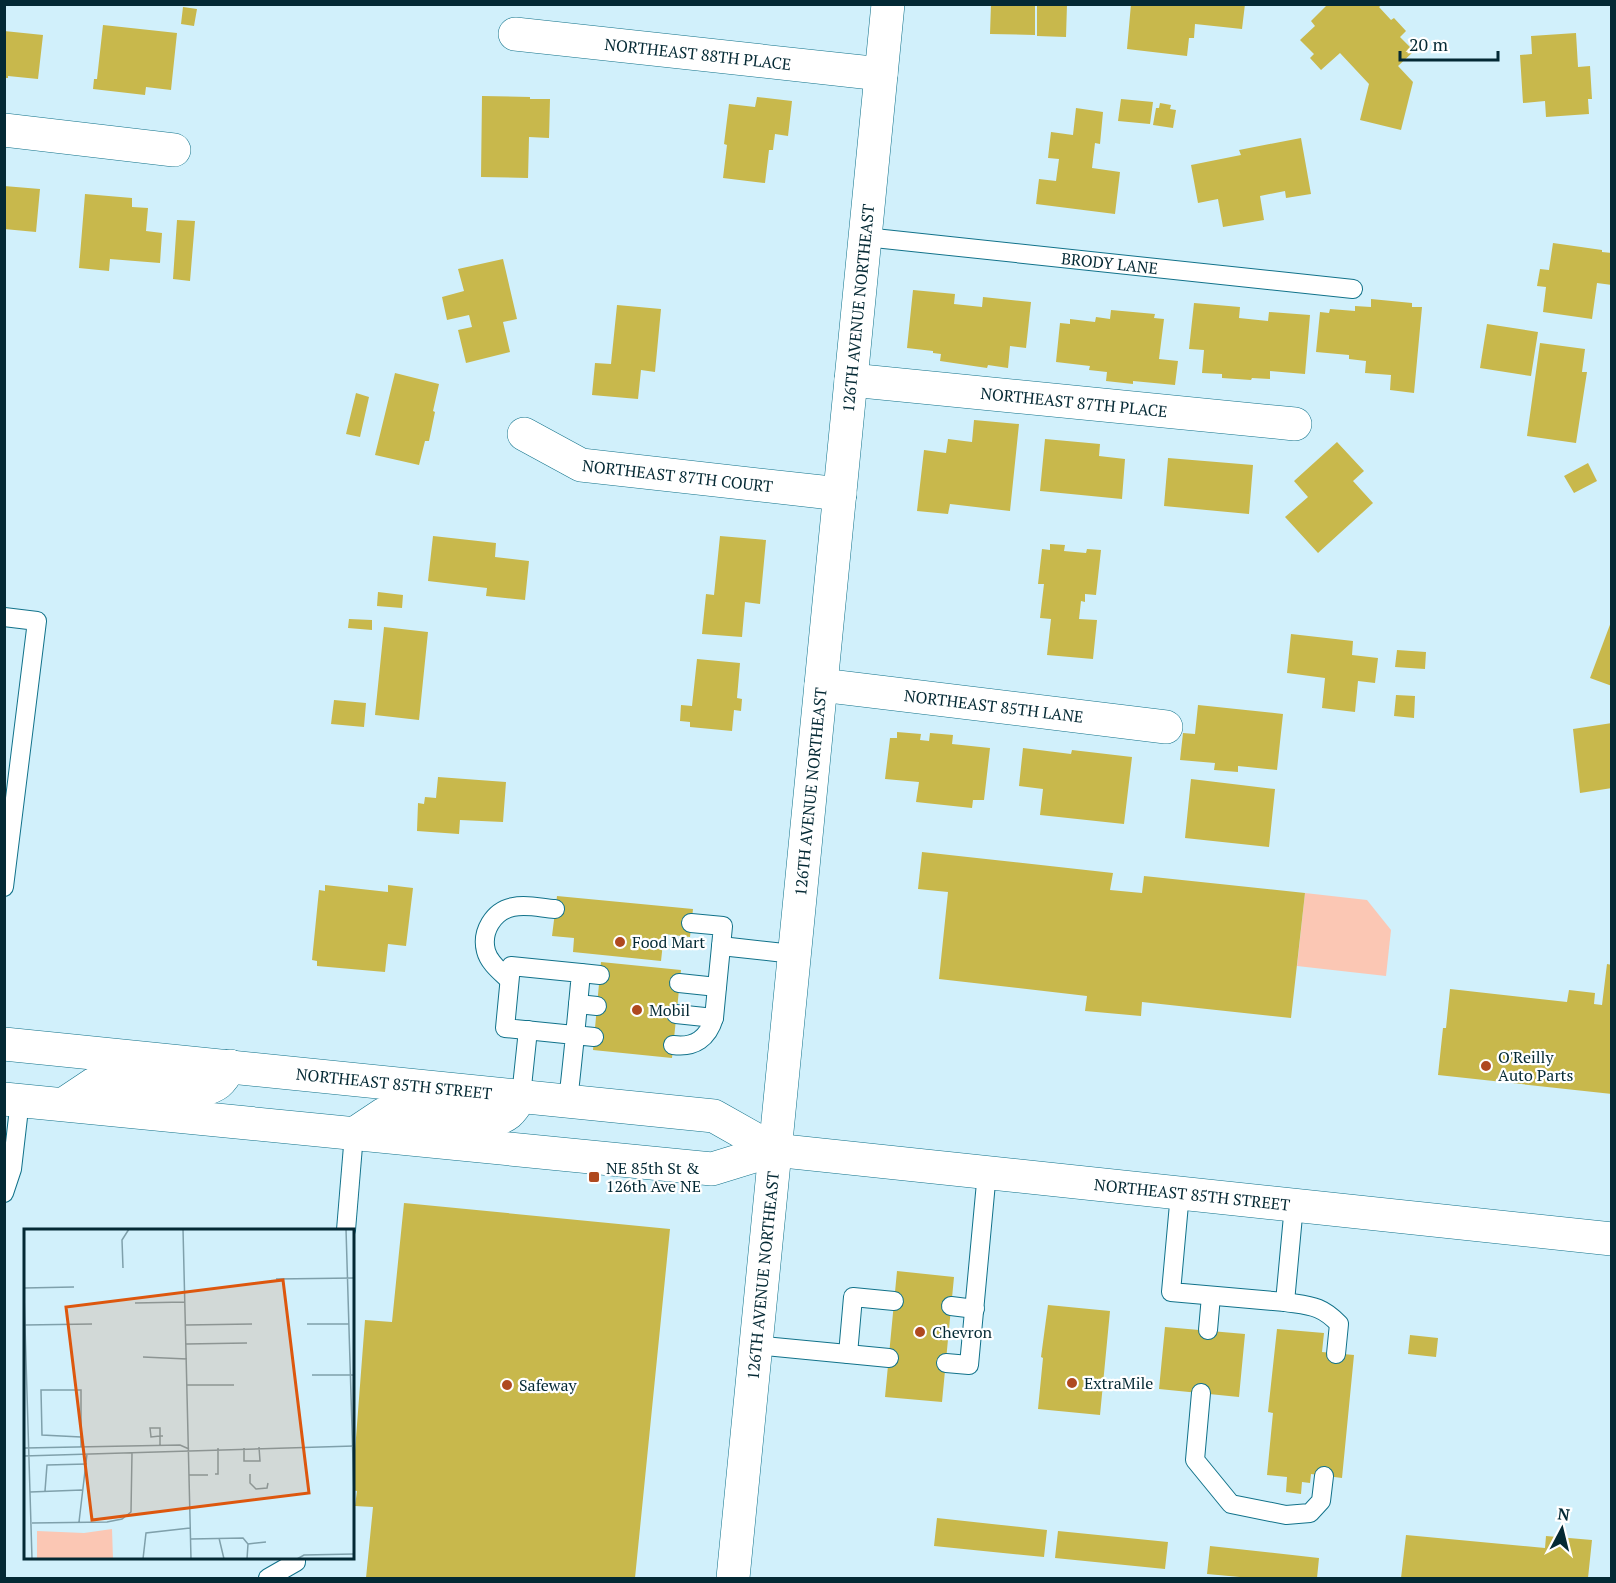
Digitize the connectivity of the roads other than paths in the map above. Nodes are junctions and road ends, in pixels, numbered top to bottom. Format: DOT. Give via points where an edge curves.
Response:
graph roads {
  1 [pos="888,4"];
  2 [pos="515,34"];
  3 [pos="881,74"];
  4 [pos="4,130"];
  5 [pos="174,150"];
  6 [pos="865,237"];
  7 [pos="1353,290"];
  8 [pos="851,380"];
  9 [pos="1295,424"];
  10 [pos="524,434"];
  11 [pos="840,494"];
  12 [pos="4,617"];
  13 [pos="820,685"];
  14 [pos="1166,727"];
  15 [pos="4,887"];
  16 [pos="555,909"];
  17 [pos="691,923"];
  18 [pos="721,946"];
  19 [pos="793,954"];
  20 [pos="581,973"];
  21 [pos="600,975"];
  22 [pos="509,980"];
  23 [pos="680,983"];
  24 [pos="717,987"];
  25 [pos="578,1004"];
  26 [pos="597,1006"];
  27 [pos="676,1014"];
  28 [pos="714,1018"];
  29 [pos="528,1030"];
  30 [pos="575,1035"];
  31 [pos="594,1037"];
  32 [pos="4,1044"];
  33 [pos="673,1045"];
  34 [pos="230,1066"];
  35 [pos="520,1096"];
  36 [pos="12,1099"];
  37 [pos="568,1101"];
  38 [pos="64,1104"];
  39 [pos="354,1134"];
  40 [pos="774,1150"];
  41 [pos="8,1169"];
  42 [pos="987,1172"];
  43 [pos="4,1193"];
  44 [pos="1180,1193"];
  45 [pos="1294,1205"];
  46 [pos="346,1229"];
  47 [pos="1611,1239"];
  48 [pos="1211,1296"];
  49 [pos="894,1301"];
  50 [pos="1285,1302"];
  51 [pos="951,1306"];
  52 [pos="975,1309"];
  53 [pos="1208,1330"];
  54 [pos="754,1345"];
  55 [pos="848,1354"];
  56 [pos="1336,1354"];
  57 [pos="889,1358"];
  58 [pos="946,1363"];
  59 [pos="1202,1393"];
  60 [pos="1324,1476"];
  61 [pos="296,1559"];
  62 [pos="268,1578"];
  63 [pos="733,1578"];
  1 -- 3 [label="street, 126TH AVENUE NORTHEAST"];
  2 -- 3 [label="street, NORTHEAST 88TH PLACE"];
  3 -- 6 [label="street, 126TH AVENUE NORTHEAST"];
  4 -- 5 [label="street"];
  6 -- 7 [label="lane, BRODY LANE"];
  6 -- 8 [label="street, 126TH AVENUE NORTHEAST"];
  8 -- 9 [label="street, NORTHEAST 87TH PLACE"];
  8 -- 11 [label="street, 126TH AVENUE NORTHEAST"];
  10 -- 11 [label="street, NORTHEAST 87TH COURT" via="581,465"];
  11 -- 13 [label="street, 126TH AVENUE NORTHEAST"];
  12 -- 15 [label="lane" via="37,621"];
  13 -- 14 [label="street, NORTHEAST 85TH LANE"];
  13 -- 19 [label="street, 126TH AVENUE NORTHEAST"];
  16 -- 22 [label="lane" via="510,907 489,924 486,951"];
  17 -- 18 [label="lane" via="723,926"];
  18 -- 19 [label="lane"];
  18 -- 24 [label="lane"];
  19 -- 40 [label="street, 126TH AVENUE NORTHEAST"];
  20 -- 21 [label="lane"];
  20 -- 22 [label="lane" via="511,966"];
  20 -- 25 [label="lane"];
  22 -- 29 [label="lane" via="505,1028"];
  23 -- 24 [label="lane"];
  24 -- 28 [label="lane"];
  25 -- 26 [label="lane"];
  25 -- 30 [label="lane"];
  27 -- 28 [label="lane"];
  28 -- 33 [label="lane" via="703,1039"];
  29 -- 30 [label="lane"];
  29 -- 35 [label="lane"];
  30 -- 31 [label="lane"];
  30 -- 37 [label="lane"];
  32 -- 34 [label="street, NORTHEAST 85TH STREET"];
  34 -- 35 [label="street, NORTHEAST 85TH STREET"];
  34 -- 38 [label="street" via="222,1081 199,1092 101,1082"];
  35 -- 37 [label="street, NORTHEAST 85TH STREET"];
  35 -- 39 [label="street" via="513,1110 489,1122 392,1112"];
  36 -- 38 [label="street, NORTHEAST 85TH STREET"];
  36 -- 41 [label="lane"];
  37 -- 40 [label="street, NORTHEAST 85TH STREET" via="714,1116"];
  38 -- 39 [label="street, NORTHEAST 85TH STREET"];
  39 -- 40 [label="street, NORTHEAST 85TH STREET" via="712,1169"];
  39 -- 46 [label="lane"];
  40 -- 42 [label="street, NORTHEAST 85TH STREET"];
  40 -- 54 [label="street, 126TH AVENUE NORTHEAST"];
  41 -- 43 [label="lane"];
  42 -- 44 [label="street, NORTHEAST 85TH STREET"];
  42 -- 52 [label="lane"];
  44 -- 45 [label="street, NORTHEAST 85TH STREET"];
  44 -- 48 [label="lane" via="1171,1292"];
  45 -- 47 [label="street, NORTHEAST 85TH STREET"];
  45 -- 50 [label="lane"];
  48 -- 50 [label="lane"];
  48 -- 53 [label="lane"];
  49 -- 55 [label="lane" via="853,1297"];
  50 -- 56 [label="lane" via="1327,1311 1339,1324"];
  51 -- 52 [label="lane"];
  52 -- 58 [label="lane" via="969,1365"];
  54 -- 55 [label="lane"];
  54 -- 63 [label="street, 126TH AVENUE NORTHEAST"];
  55 -- 57 [label="lane"];
  59 -- 60 [label="lane" via="1195,1460 1232,1504 1286,1515 1310,1513 1321,1501"];
  61 -- 62 [label="lane"];
}
